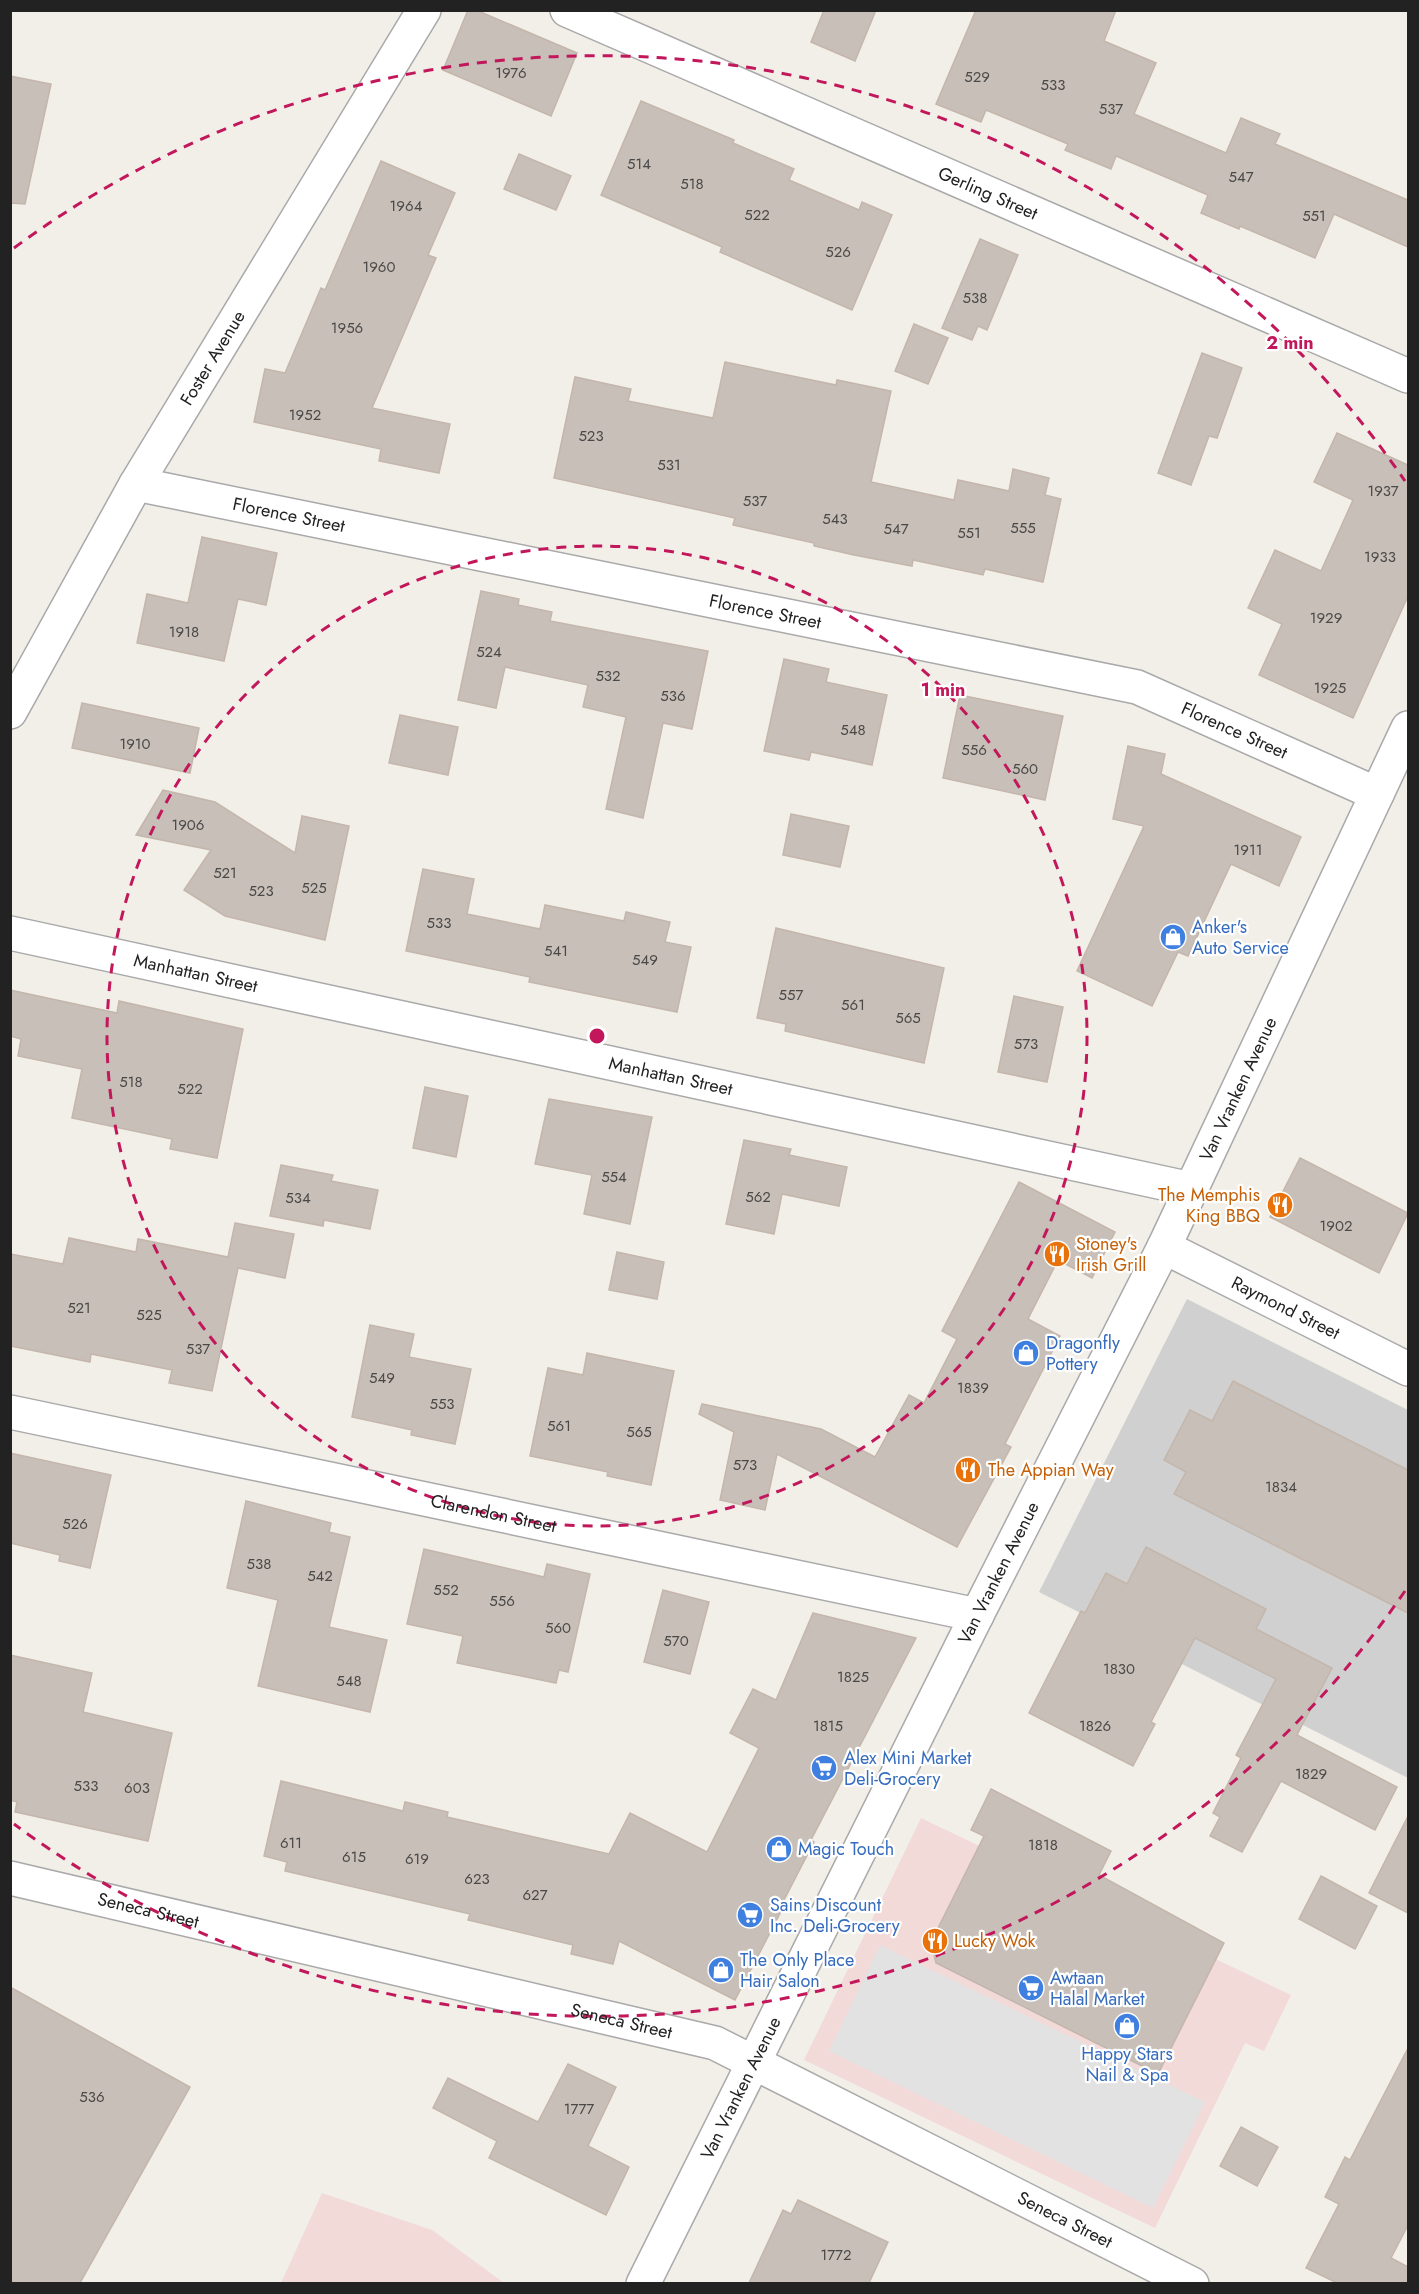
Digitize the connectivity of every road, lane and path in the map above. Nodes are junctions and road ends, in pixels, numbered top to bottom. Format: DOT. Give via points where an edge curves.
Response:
graph roads {
  1 [pos="424,10"];
  2 [pos="567,10"];
  3 [pos="1408,376"];
  4 [pos="136,484"];
  5 [pos="10,712"];
  6 [pos="1408,728"];
  7 [pos="1377,795"];
  8 [pos="10,933"];
  9 [pos="1191,1189"];
  10 [pos="1164,1247"];
  11 [pos="1408,1369"];
  12 [pos="10,1412"];
  13 [pos="977,1615"];
  14 [pos="10,1878"];
  15 [pos="753,2062"];
  16 [pos="643,2283"];
  17 [pos="1192,2283"];
  1 -- 4 [label="street, Foster Avenue"];
  2 -- 3 [label="street, Gerling Street"];
  4 -- 5 [label="street, Foster Avenue"];
  4 -- 7 [label="street, Florence Street" via="1137,687"];
  6 -- 7 [label="street, Van Vranken Avenue"];
  7 -- 9 [label="street, Van Vranken Avenue"];
  8 -- 9 [label="street, Manhattan Street"];
  9 -- 10 [label="street, Van Vranken Avenue"];
  10 -- 11 [label="street, Raymond Street"];
  10 -- 13 [label="street, Van Vranken Avenue"];
  12 -- 13 [label="street, Clarendon Street"];
  13 -- 15 [label="street, Van Vranken Avenue"];
  14 -- 15 [label="street, Seneca Street" via="715,2043"];
  15 -- 16 [label="street, Van Vranken Avenue"];
  15 -- 17 [label="street, Seneca Street"];
}
